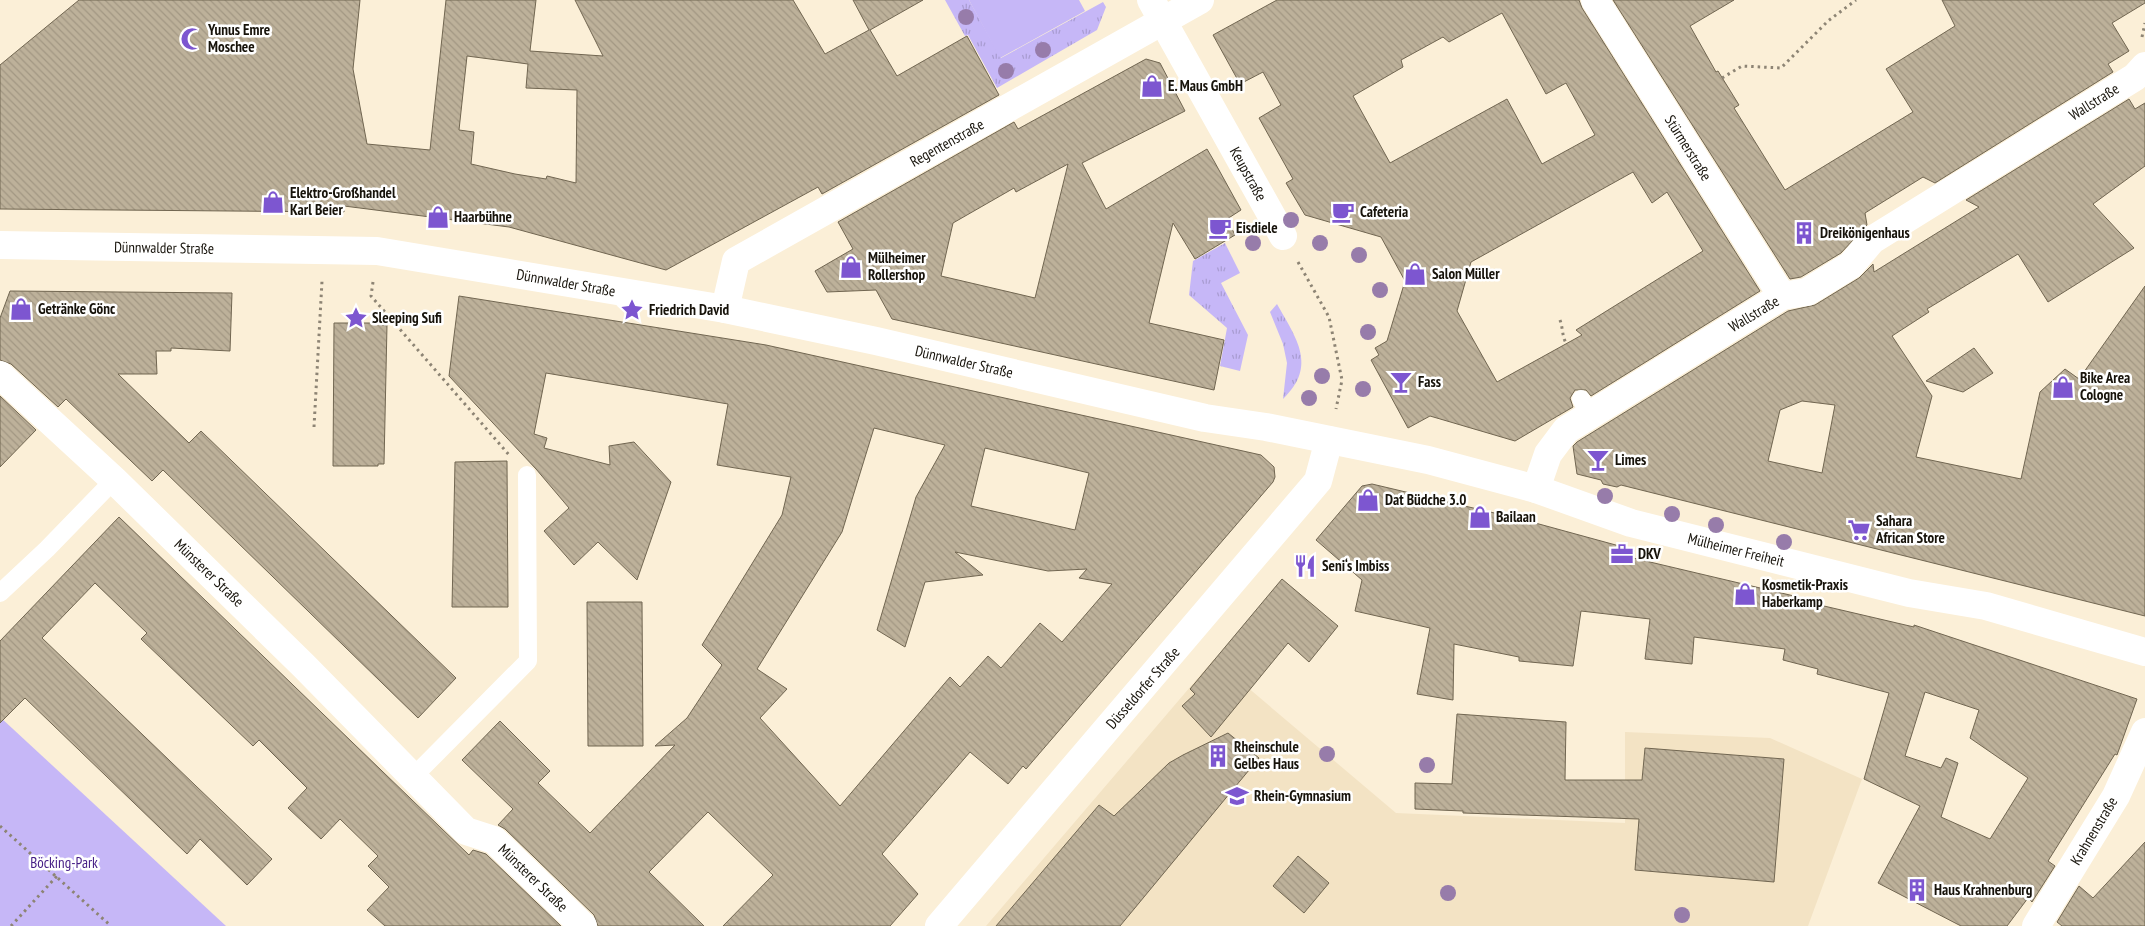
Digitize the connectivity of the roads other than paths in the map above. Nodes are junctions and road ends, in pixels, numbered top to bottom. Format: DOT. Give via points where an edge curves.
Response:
graph roads {
  1 [pos="1200,0"];
  2 [pos="1596,0"];
  3 [pos="1157,10"];
  4 [pos="2145,66"];
  5 [pos="1283,236"];
  6 [pos="0,245"];
  7 [pos="1782,296"];
  8 [pos="725,309"];
  9 [pos="0,374"];
  10 [pos="1329,440"];
  11 [pos="527,475"];
  12 [pos="114,480"];
  13 [pos="1536,489"];
  14 [pos="0,592"];
  15 [pos="2145,652"];
  16 [pos="2145,732"];
  17 [pos="412,778"];
  18 [pos="2037,925"];
  19 [pos="583,926"];
  20 [pos="939,926"];
  1 -- 3 [label="street, Regentenstraße"];
  2 -- 7 [label="street, Stürmerstraße"];
  3 -- 5 [label="street, Keupstraße"];
  3 -- 8 [label="street, Regentenstraße" via="736,261"];
  4 -- 7 [label="street, Wallstraße" via="2135,77 1872,240 1851,265 1807,292"];
  6 -- 8 [label="street, Dünnwalder Straße" via="377,251"];
  7 -- 13 [label="street, Wallstraße" via="1586,407 1548,454"];
  8 -- 10 [label="street, Dünnwalder Straße" via="1205,418"];
  9 -- 12 [label="street, Münsterer Straße"];
  10 -- 13 [label="street, Mülheimer Freiheit" via="1400,454"];
  10 -- 20 [label="street, Düsseldorfer Straße" via="1318,481"];
  11 -- 17 [label="lane" via="528,661"];
  12 -- 14 [label="lane" via="47,550"];
  12 -- 17 [label="street, Münsterer Straße" via="304,666"];
  13 -- 15 [label="street, Mülheimer Freiheit" via="1632,523 1909,594 1986,606"];
  16 -- 18 [label="street, Krahnenstraße" via="2116,796"];
  17 -- 19 [label="street, Münsterer Straße" via="466,831 494,840"];
}
